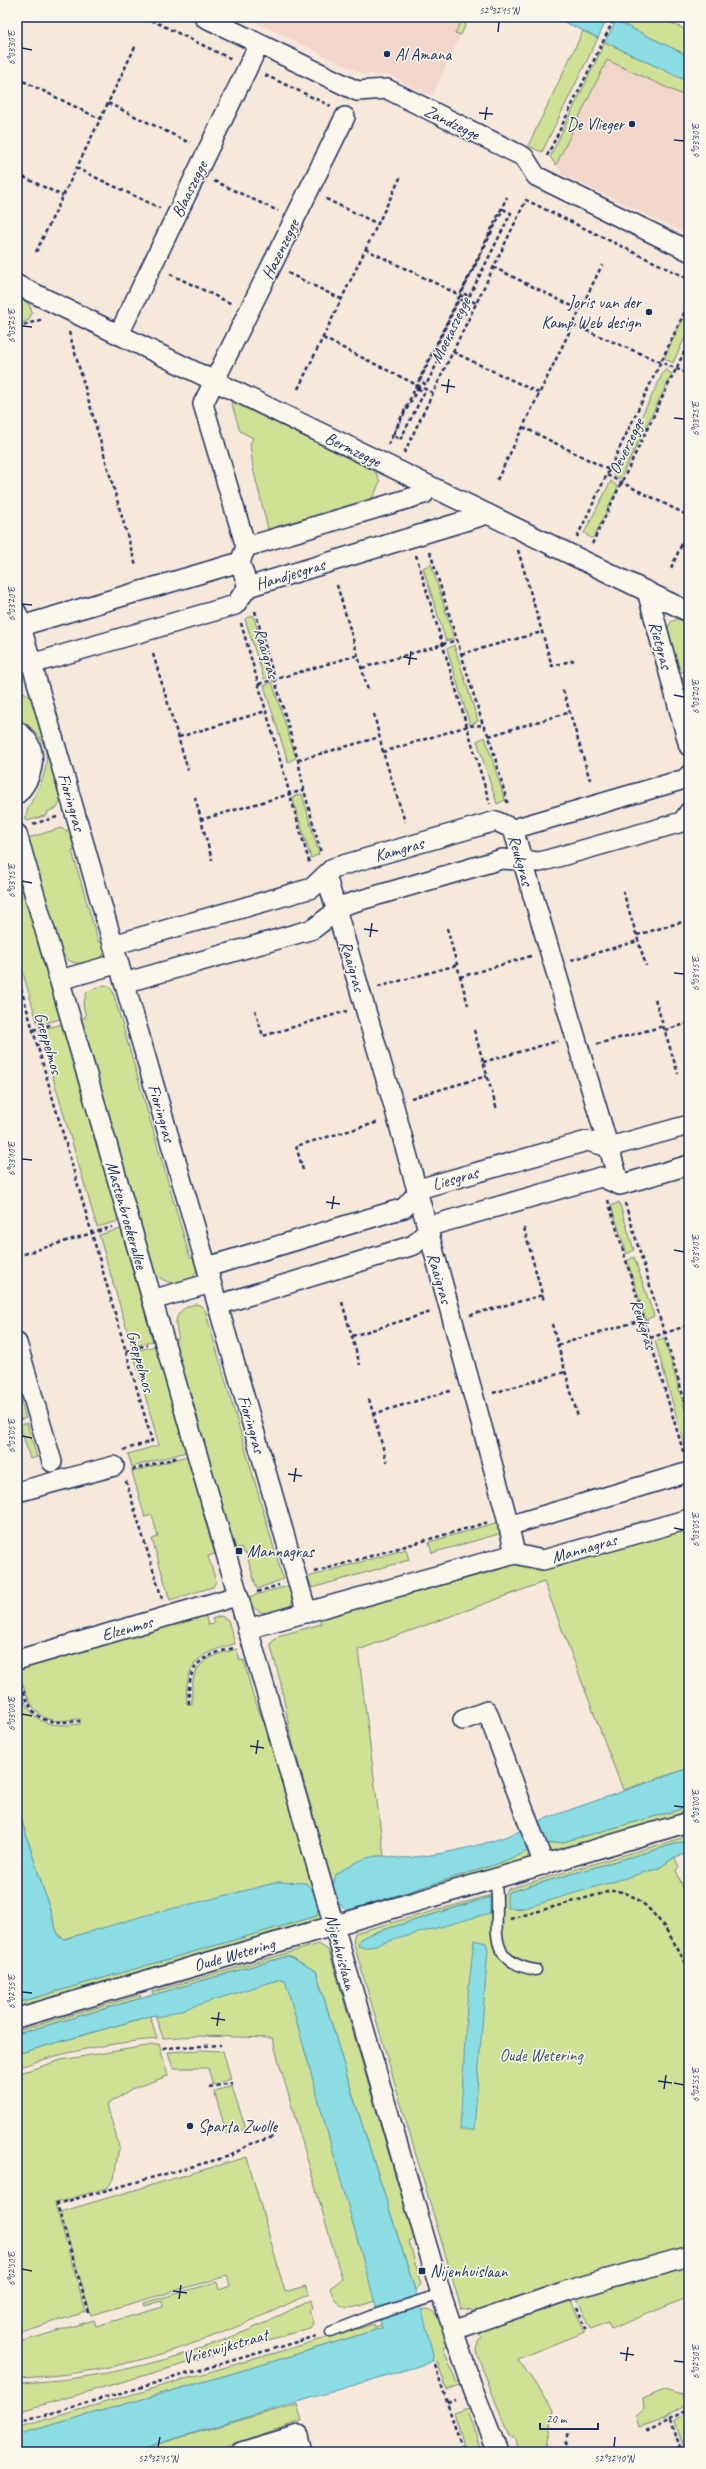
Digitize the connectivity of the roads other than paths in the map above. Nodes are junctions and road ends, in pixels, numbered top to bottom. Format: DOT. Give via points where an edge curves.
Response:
graph roads {
  1 [pos="204,17"];
  2 [pos="259,44"];
  3 [pos="345,117"];
  4 [pos="689,251"];
  5 [pos="17,285"];
  6 [pos="120,334"];
  7 [pos="214,381"];
  8 [pos="428,485"];
  9 [pos="488,514"];
  10 [pos="243,554"];
  11 [pos="248,587"];
  12 [pos="647,591"];
  13 [pos="689,612"];
  14 [pos="19,620"];
  15 [pos="32,664"];
  16 [pos="17,733"];
  17 [pos="689,746"];
  18 [pos="688,782"];
  19 [pos="17,792"];
  20 [pos="689,812"];
  21 [pos="512,829"];
  22 [pos="24,830"];
  23 [pos="521,861"];
  24 [pos="321,880"];
  25 [pos="336,910"];
  26 [pos="113,945"];
  27 [pos="119,963"];
  28 [pos="60,980"];
  29 [pos="124,983"];
  30 [pos="689,1125"];
  31 [pos="609,1148"];
  32 [pos="689,1165"];
  33 [pos="620,1185"];
  34 [pos="416,1194"];
  35 [pos="426,1231"];
  36 [pos="209,1275"];
  37 [pos="152,1300"];
  38 [pos="218,1305"];
  39 [pos="17,1343"];
  40 [pos="52,1462"];
  41 [pos="122,1467"];
  42 [pos="689,1471"];
  43 [pos="17,1492"];
  44 [pos="689,1518"];
  45 [pos="507,1521"];
  46 [pos="515,1554"];
  47 [pos="237,1596"];
  48 [pos="307,1613"];
  49 [pos="249,1636"];
  50 [pos="17,1660"];
  51 [pos="463,1720"];
  52 [pos="689,1822"];
  53 [pos="544,1865"];
  54 [pos="497,1887"];
  55 [pos="331,1917"];
  56 [pos="536,1970"];
  57 [pos="17,2018"];
  58 [pos="689,2256"];
  59 [pos="441,2294"];
  60 [pos="453,2330"];
  61 [pos="331,2332"];
  62 [pos="242,2452"];
  63 [pos="302,2452"];
  64 [pos="498,2452"];
  1 -- 2 [label="street, Zandzegge"];
  2 -- 4 [label="street, Zandzegge" via="357,91 387,89 524,157 536,176"];
  2 -- 6 [label="street, Blaaszegge"];
  3 -- 7 [label="street, Hazenzegge"];
  5 -- 6 [label="street, Bermzegge"];
  6 -- 7 [label="street, Bermzegge"];
  7 -- 8 [label="street, Bermzegge"];
  7 -- 10 [label="street" via="203,404"];
  8 -- 9 [label="street, Bermzegge"];
  8 -- 10 [label="street, Handjesgras" via="424,494"];
  9 -- 11 [label="street, Handjesgras"];
  9 -- 12 [label="street, Bermzegge"];
  10 -- 11 [label="street"];
  10 -- 14 [label="street, Handjesgras"];
  11 -- 15 [label="street, Handjesgras" via="236,605"];
  12 -- 13 [label="street, Bermzegge"];
  12 -- 17 [label="street, Rietgras"];
  14 -- 15 [label="street, Fioringras"];
  15 -- 26 [label="street, Fioringras"];
  16 -- 19 [label="main road" via="28,745 32,757 28,776"];
  18 -- 21 [label="street"];
  20 -- 23 [label="street" via="682,822 540,862"];
  21 -- 23 [label="street, Reukgras"];
  21 -- 24 [label="street, Kamgras" via="496,821 333,868"];
  22 -- 28 [label="street, Mastenbroekerallee"];
  23 -- 25 [label="street" via="502,859 344,905"];
  23 -- 31 [label="street, Reukgras"];
  24 -- 25 [label="street, Raaigras"];
  24 -- 26 [label="street, Kamgras" via="312,888"];
  25 -- 29 [label="street" via="313,929"];
  25 -- 34 [label="street, Raaigras" via="395,1110"];
  26 -- 27 [label="street, Fioringras"];
  27 -- 28 [label="street"];
  27 -- 29 [label="street, Fioringras"];
  28 -- 37 [label="street, Mastenbroekerallee"];
  29 -- 36 [label="street, Fioringras"];
  30 -- 31 [label="street"];
  31 -- 33 [label="street, Reukgras"];
  31 -- 34 [label="street, Liesgras" via="587,1141 422,1188"];
  32 -- 33 [label="street"];
  33 -- 35 [label="street" via="601,1176 433,1225"];
  34 -- 35 [label="street, Raaigras"];
  34 -- 36 [label="street, Liesgras" via="404,1208"];
  35 -- 38 [label="street" via="414,1245"];
  35 -- 45 [label="street, Raaigras" via="451,1313"];
  36 -- 37 [label="street, Liesgras"];
  36 -- 38 [label="street, Fioringras"];
  37 -- 47 [label="street, Mastenbroekerallee"];
  38 -- 48 [label="street, Fioringras"];
  39 -- 40 [label="street"];
  41 -- 43 [label="street"];
  42 -- 45 [label="street"];
  44 -- 46 [label="street, Mannagras" via="543,1560"];
  45 -- 46 [label="street, Raaigras"];
  46 -- 48 [label="street, Mannagras"];
  47 -- 49 [label="street, Nijenhuislaan"];
  47 -- 50 [label="street, Elzenmos"];
  48 -- 49 [label="street, Mannagras"];
  49 -- 55 [label="street, Nijenhuislaan"];
  51 -- 53 [label="street" via="487,1710"];
  52 -- 53 [label="street, Oude Wetering"];
  53 -- 54 [label="street, Oude Wetering"];
  54 -- 55 [label="street, Oude Wetering"];
  54 -- 56 [label="lane" via="497,1944 502,1953 516,1965"];
  55 -- 57 [label="street, Oude Wetering"];
  55 -- 59 [label="street, Nijenhuislaan"];
  58 -- 60 [label="street" via="569,2290"];
  59 -- 60 [label="street, Nijenhuislaan"];
  59 -- 61 [label="lane"];
  60 -- 64 [label="street, Nijenhuislaan"];
  62 -- 63 [label="street" via="298,2435"];
}
